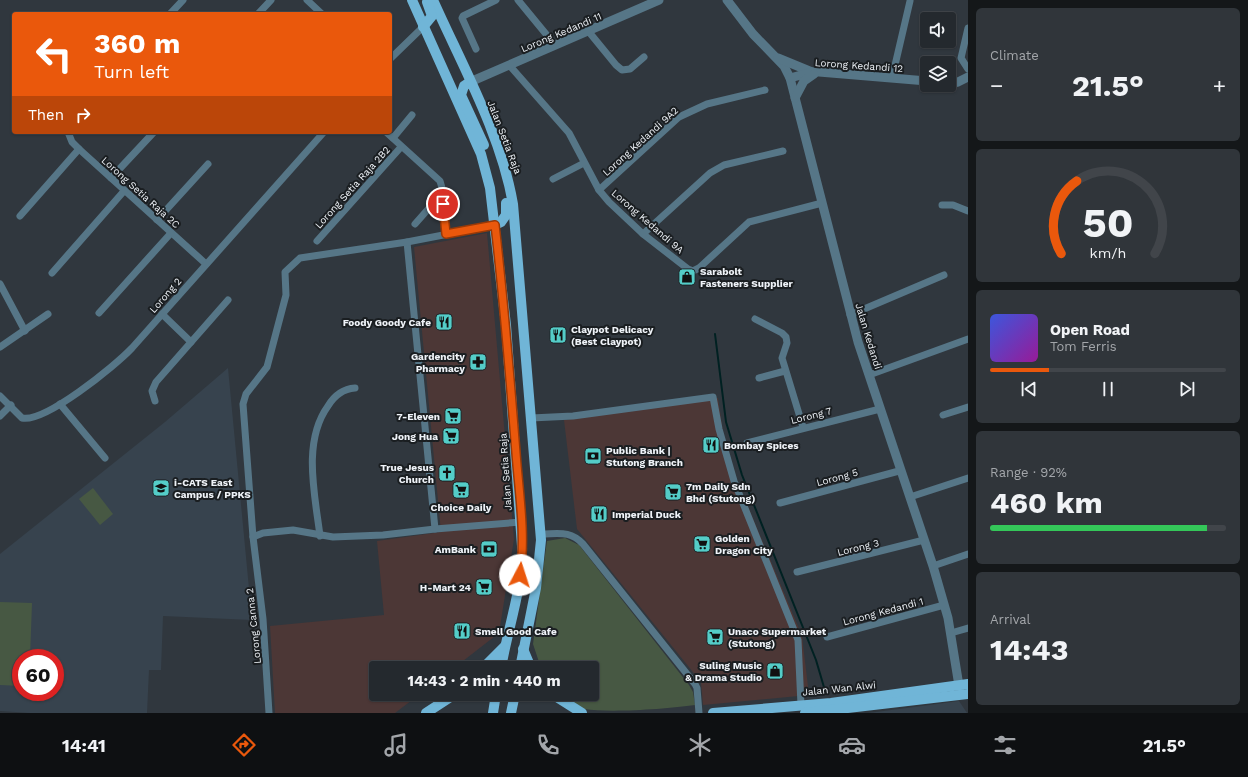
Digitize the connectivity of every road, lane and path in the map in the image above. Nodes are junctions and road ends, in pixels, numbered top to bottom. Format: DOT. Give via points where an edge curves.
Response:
graph roads {
  1 [pos="183,0"];
  2 [pos="271,0"];
  3 [pos="412,0"];
  4 [pos="426,0"];
  5 [pos="433,0"];
  6 [pos="496,0"];
  7 [pos="518,0"];
  8 [pos="659,0"];
  9 [pos="727,0"];
  10 [pos="310,1"];
  11 [pos="910,1"];
  12 [pos="172,12"];
  13 [pos="260,12"];
  14 [pos="320,12"];
  15 [pos="424,27"];
  16 [pos="968,29"];
  17 [pos="589,32"];
  18 [pos="555,45"];
  19 [pos="476,49"];
  20 [pos="392,57"];
  21 [pos="644,57"];
  22 [pos="777,58"];
  23 [pos="510,66"];
  24 [pos="816,72"];
  25 [pos="968,76"];
  26 [pos="790,78"];
  27 [pos="892,78"];
  28 [pos="920,80"];
  29 [pos="470,82"];
  30 [pos="956,82"];
  31 [pos="765,90"];
  32 [pos="795,98"];
  33 [pos="482,107"];
  34 [pos="412,115"];
  35 [pos="68,134"];
  36 [pos="152,134"];
  37 [pos="322,134"];
  38 [pos="388,134"];
  39 [pos="393,138"];
  40 [pos="401,146"];
  41 [pos="79,149"];
  42 [pos="783,151"];
  43 [pos="584,163"];
  44 [pos="208,164"];
  45 [pos="111,178"];
  46 [pos="553,178"];
  47 [pos="490,188"];
  48 [pos="599,190"];
  49 [pos="124,191"];
  50 [pos="822,203"];
  51 [pos="443,204"];
  52 [pos="942,205"];
  53 [pos="968,211"];
  54 [pos="20,216"];
  55 [pos="157,220"];
  56 [pos="415,224"];
  57 [pos="495,225"];
  58 [pos="171,233"];
  59 [pos="446,234"];
  60 [pos="643,234"];
  61 [pos="317,241"];
  62 [pos="407,242"];
  63 [pos="206,264"];
  64 [pos="52,273"];
  65 [pos="944,275"];
  66 [pos="0,284"];
  67 [pos="228,300"];
  68 [pos="99,313"];
  69 [pos="48,314"];
  70 [pos="162,314"];
  71 [pos="850,315"];
  72 [pos="755,319"];
  73 [pos="25,331"];
  74 [pos="968,339"];
  75 [pos="191,342"];
  76 [pos="0,347"];
  77 [pos="785,371"];
  78 [pos="869,375"];
  79 [pos="759,378"];
  80 [pos="355,388"];
  81 [pos="0,396"];
  82 [pos="155,401"];
  83 [pos="60,404"];
  84 [pos="11,405"];
  85 [pos="968,407"];
  86 [pos="880,409"];
  87 [pos="943,415"];
  88 [pos="0,416"];
  89 [pos="531,418"];
  90 [pos="802,427"];
  91 [pos="747,442"];
  92 [pos="105,458"];
  93 [pos="516,460"];
  94 [pos="899,471"];
  95 [pos="968,478"];
  96 [pos="910,497"];
  97 [pos="780,503"];
  98 [pos="521,522"];
  99 [pos="252,529"];
  100 [pos="435,529"];
  101 [pos="263,533"];
  102 [pos="541,534"];
  103 [pos="320,536"];
  104 [pos="253,538"];
  105 [pos="924,540"];
  106 [pos="968,554"];
  107 [pos="933,566"];
  108 [pos="798,572"];
  109 [pos="944,605"];
  110 [pos="968,628"];
  111 [pos="951,633"];
  112 [pos="827,637"];
  113 [pos="505,646"];
  114 [pos="523,649"];
  115 [pos="490,661"];
  116 [pos="502,661"];
  117 [pos="521,661"];
  118 [pos="528,661"];
  119 [pos="964,689"];
  120 [pos="444,701"];
  121 [pos="495,701"];
  122 [pos="514,701"];
  123 [pos="563,701"];
  124 [pos="803,709"];
  125 [pos="269,713"];
  126 [pos="426,713"];
  127 [pos="492,713"];
  128 [pos="511,713"];
  129 [pos="582,713"];
  130 [pos="699,713"];
  131 [pos="713,713"];
  1 -- 12 [label="street"];
  2 -- 13 [label="street"];
  3 -- 15 [label="main road, Jalan Setia Raja"];
  4 -- 15 [label="main road" via="432,16"];
  5 -- 29 [label="main road, Jalan Setia Raja"];
  6 -- 19 [label="street" via="462,18"];
  7 -- 18 [label="street"];
  8 -- 17 [label="street, Lorong Kedandi 11"];
  9 -- 22 [label="street, Jalan Kedandi" via="753,34"];
  10 -- 14 [label="street"];
  11 -- 27 [label="street"];
  15 -- 20 [label="street"];
  15 -- 47 [label="main road, Jalan Setia Raja" via="481,154"];
  16 -- 25 [label="street" via="961,58"];
  17 -- 18 [label="street, Lorong Kedandi 11"];
  17 -- 21 [label="street" via="622,70 630,69"];
  18 -- 23 [label="street, Lorong Kedandi 11"];
  22 -- 24 [label="street"];
  22 -- 26 [label="street, Jalan Kedandi"];
  23 -- 29 [label="street, Lorong Kedandi 11"];
  23 -- 43 [label="street, Lorong Kedandi 9A" via="569,133"];
  24 -- 26 [label="street, Lorong Kedandi 12"];
  24 -- 27 [label="street, Lorong Kedandi 12"];
  24 -- 32 [label="street" via="804,82"];
  25 -- 30 [label="street"];
  26 -- 32 [label="street, Jalan Kedandi"];
  27 -- 28 [label="street, Lorong Kedandi 12"];
  29 -- 33 [label="main road, Jalan Setia Raja"];
  29 -- 47 [label="main road" via="464,86 461,95 493,168 495,181"];
  31 -- 48 [label="street, Lorong Kedandi 9A2" via="707,104 679,116"];
  32 -- 50 [label="street, Jalan Kedandi"];
  33 -- 57 [label="main road" via="480,120 500,171 507,211 504,218"];
  33 -- 89 [label="main road, Jalan Setia Raja" via="510,186"];
  34 -- 39 [label="street"];
  35 -- 41 [label="street, Lorong Setia Raja 2C"];
  36 -- 45 [label="street"];
  37 -- 63 [label="street, Lorong 2"];
  38 -- 39 [label="street"];
  39 -- 40 [label="street"];
  40 -- 51 [label="street" via="440,181"];
  40 -- 61 [label="street, Lorong Setia Raja 2B2"];
  41 -- 45 [label="street, Lorong Setia Raja 2C"];
  41 -- 54 [label="street"];
  42 -- 60 [label="street" via="724,165 710,173"];
  43 -- 46 [label="street"];
  43 -- 48 [label="street, Lorong Kedandi 9A"];
  44 -- 55 [label="street"];
  45 -- 49 [label="street, Lorong Setia Raja 2C"];
  47 -- 57 [label="main road, Jalan Setia Raja"];
  48 -- 60 [label="street, Lorong Kedandi 9A"];
  49 -- 55 [label="street, Lorong Setia Raja 2C"];
  49 -- 64 [label="street"];
  50 -- 60 [label="street, Lorong Kedandi 9A" via="749,222 693,271"];
  50 -- 71 [label="street, Jalan Kedandi"];
  51 -- 56 [label="street" via="430,207"];
  51 -- 59 [label="street"];
  52 -- 53 [label="street"];
  55 -- 58 [label="street, Lorong Setia Raja 2C"];
  57 -- 59 [label="street, Lorong Canna 2"];
  57 -- 93 [label="main road, Jalan Setia Raja" via="506,325"];
  58 -- 63 [label="street, Lorong Setia Raja 2C"];
  58 -- 68 [label="street"];
  59 -- 62 [label="street, Lorong Canna 2"];
  62 -- 99 [label="street, Lorong Canna 2" via="300,258 286,272 286,295 267,367 246,394 243,404"];
  62 -- 100 [label="street"];
  63 -- 70 [label="street, Lorong 2"];
  65 -- 71 [label="street"];
  66 -- 73 [label="street"];
  67 -- 75 [label="street"];
  69 -- 73 [label="street"];
  70 -- 75 [label="street"];
  70 -- 83 [label="street, Lorong 2" via="122,358"];
  71 -- 78 [label="street, Jalan Kedandi"];
  72 -- 77 [label="street" via="786,337 787,343 782,358"];
  73 -- 76 [label="street"];
  74 -- 78 [label="street"];
  75 -- 82 [label="street" via="156,382 152,391"];
  77 -- 79 [label="street"];
  77 -- 90 [label="street"];
  78 -- 86 [label="street, Jalan Kedandi"];
  80 -- 103 [label="street" via="348,388 333,397 315,435 314,491"];
  81 -- 84 [label="street, Lorong 2"];
  83 -- 84 [label="street, Lorong 2" via="43,415 27,419 22,418"];
  83 -- 92 [label="street"];
  84 -- 88 [label="street"];
  85 -- 87 [label="street"];
  86 -- 90 [label="street, Lorong 7"];
  86 -- 94 [label="street, Jalan Kedandi"];
  89 -- 93 [label="main road" via="522,420 519,424"];
  89 -- 102 [label="main road, Jalan Setia Raja"];
  89 -- 124 [label="street" via="573,416 713,398 734,480 798,640"];
  90 -- 91 [label="street, Lorong 7"];
  93 -- 98 [label="main road, Jalan Setia Raja"];
  94 -- 96 [label="street, Jalan Kedandi"];
  94 -- 97 [label="street, Lorong 5"];
  95 -- 96 [label="street"];
  96 -- 105 [label="street, Jalan Kedandi"];
  98 -- 100 [label="street"];
  98 -- 113 [label="main road, Jalan Setia Raja" via="522,562"];
  99 -- 101 [label="street"];
  99 -- 104 [label="street, Lorong Canna 2"];
  100 -- 103 [label="street" via="382,535"];
  101 -- 103 [label="street" via="293,530"];
  101 -- 104 [label="street"];
  102 -- 114 [label="main road, Jalan Setia Raja" via="536,588"];
  102 -- 130 [label="street" via="570,534 583,544 695,684"];
  104 -- 125 [label="street, Lorong Canna 2" via="263,619"];
  105 -- 107 [label="street, Jalan Kedandi"];
  105 -- 108 [label="street, Lorong 3"];
  106 -- 107 [label="street"];
  107 -- 109 [label="street, Jalan Kedandi"];
  109 -- 111 [label="street, Jalan Kedandi"];
  109 -- 112 [label="street, Lorong Kedandi 1"];
  110 -- 111 [label="street"];
  111 -- 119 [label="street, Jalan Kedandi"];
  113 -- 115 [label="main road"];
  113 -- 116 [label="main road, Jalan Setia Raja"];
  114 -- 117 [label="main road, Jalan Setia Raja"];
  114 -- 118 [label="main road"];
  119 -- 124 [label="main road, Jalan Wan Alwi"];
  120 -- 126 [label="main road"];
  121 -- 127 [label="main road"];
  122 -- 128 [label="main road"];
  123 -- 129 [label="main road"];
  124 -- 131 [label="main road, Jalan Wan Alwi"];
}
